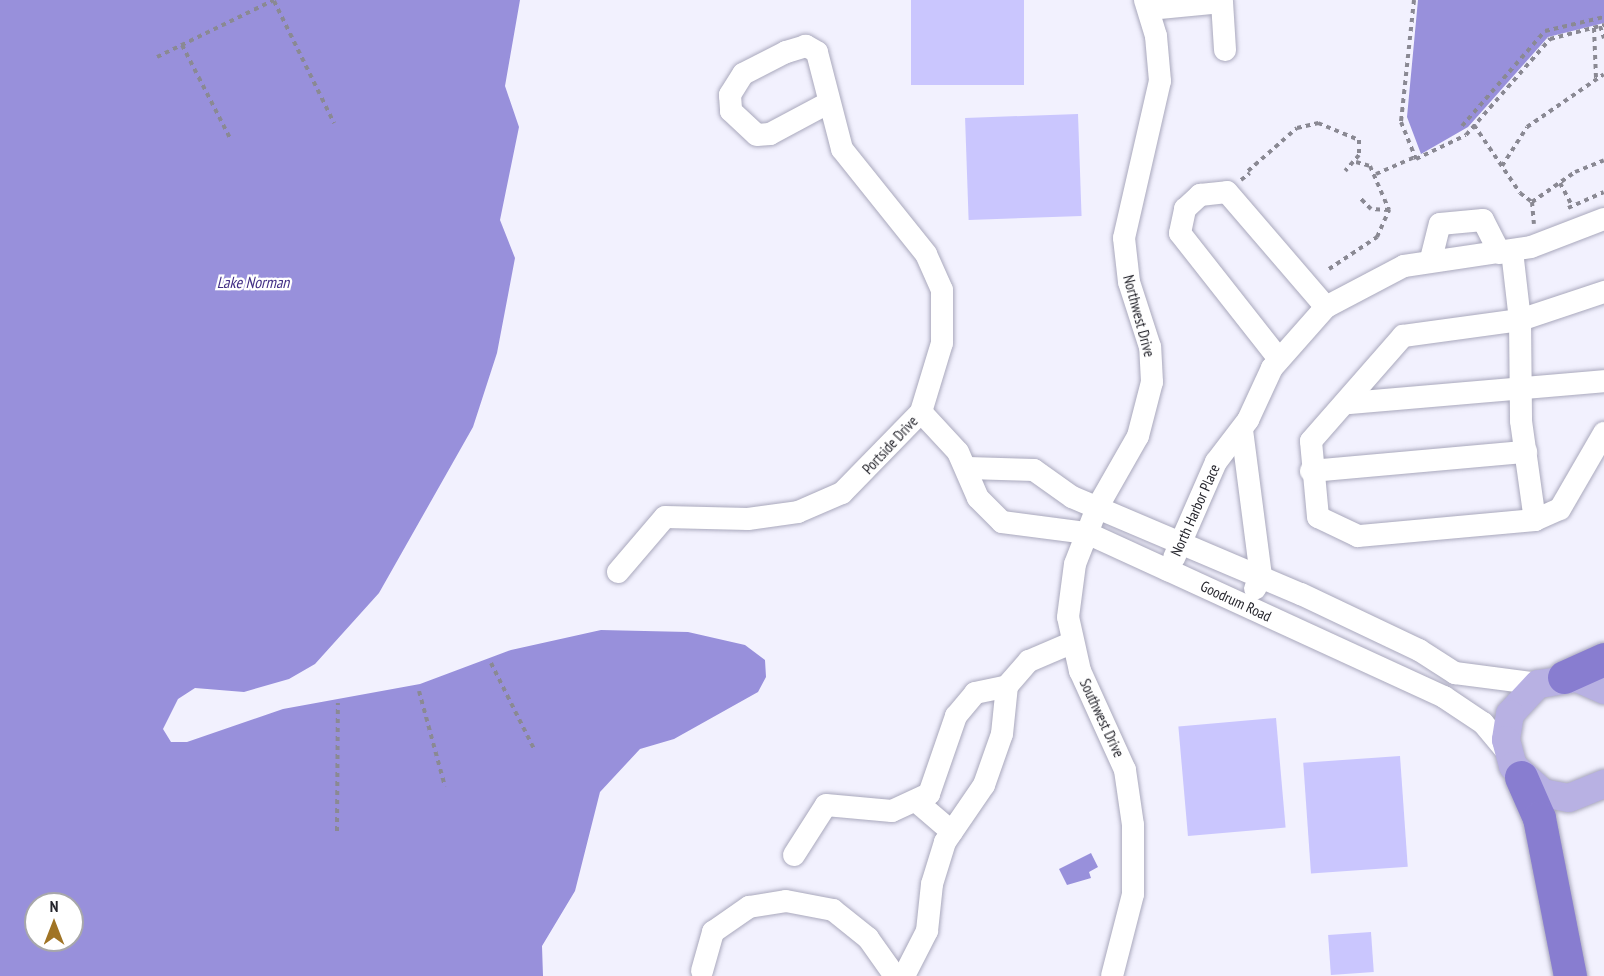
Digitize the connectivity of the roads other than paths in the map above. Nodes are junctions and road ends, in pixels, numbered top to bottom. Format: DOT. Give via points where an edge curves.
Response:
graph roads {
  1 [pos="1222,1"];
  2 [pos="1147,4"];
  3 [pos="1225,50"];
  4 [pos="828,103"];
  5 [pos="1604,219"];
  6 [pos="1506,252"];
  7 [pos="1428,260"];
  8 [pos="1604,292"];
  9 [pos="1326,308"];
  10 [pos="1520,320"];
  11 [pos="1278,358"];
  12 [pos="1604,381"];
  13 [pos="1520,388"];
  14 [pos="1349,403"];
  15 [pos="921,412"];
  16 [pos="1242,430"];
  17 [pos="1604,433"];
  18 [pos="1526,452"];
  19 [pos="969,468"];
  20 [pos="1311,471"];
  21 [pos="1097,508"];
  22 [pos="1535,520"];
  23 [pos="1087,533"];
  24 [pos="1179,546"];
  25 [pos="1168,570"];
  26 [pos="618,572"];
  27 [pos="1261,577"];
  28 [pos="1248,607"];
  29 [pos="1071,643"];
  30 [pos="1604,658"];
  31 [pos="1551,681"];
  32 [pos="1007,686"];
  33 [pos="1604,690"];
  34 [pos="1514,765"];
  35 [pos="1597,790"];
  36 [pos="917,802"];
  37 [pos="952,832"];
  38 [pos="794,855"];
  39 [pos="702,971"];
  40 [pos="895,976"];
  41 [pos="904,976"];
  42 [pos="1112,976"];
  43 [pos="1570,976"];
  1 -- 2 [label="street, Northwest Drive"];
  1 -- 3 [label="street, Northwest Drive"];
  2 -- 21 [label="street, Northwest Drive" via="1159,58 1158,104 1129,198 1124,238 1129,282 1150,347 1152,382 1138,435"];
  4 -- 4 [label="street, Portside Drive" via="770,134 757,135 731,111 730,95 743,74 806,46 817,52"];
  4 -- 15 [label="street, Portside Drive" via="842,149 926,254 942,290 942,343"];
  5 -- 6 [label="street, North Harbor Place" via="1565,238"];
  6 -- 7 [label="street, North Harbor Place"];
  6 -- 7 [label="street" via="1483,220 1440,224"];
  6 -- 10 [label="street"];
  7 -- 9 [label="street, North Harbor Place" via="1385,273"];
  8 -- 10 [label="street"];
  9 -- 11 [label="street, North Harbor Place"];
  9 -- 11 [label="street" via="1227,192 1200,195 1185,209 1180,233"];
  10 -- 13 [label="street"];
  10 -- 14 [label="street" via="1403,336"];
  11 -- 16 [label="street, North Harbor Place"];
  12 -- 13 [label="street"];
  13 -- 14 [label="street"];
  13 -- 18 [label="street"];
  14 -- 20 [label="street" via="1311,441"];
  15 -- 19 [label="street, Goodrum Road"];
  15 -- 26 [label="street, Portside Drive" via="842,493 798,512 748,519 665,517"];
  16 -- 24 [label="street, North Harbor Place" via="1216,462"];
  16 -- 27 [label="street"];
  17 -- 22 [label="street" via="1560,509"];
  18 -- 20 [label="street"];
  18 -- 22 [label="street"];
  19 -- 21 [label="street, Goodrum Road" via="1034,471"];
  19 -- 23 [label="street, Goodrum Road" via="978,498 1002,522"];
  20 -- 22 [label="street" via="1318,517 1358,536"];
  21 -- 23 [label="street, Northwest Drive"];
  21 -- 24 [label="street, Goodrum Road"];
  23 -- 25 [label="street, Goodrum Road"];
  23 -- 29 [label="street, Southwest Drive" via="1069,592"];
  24 -- 25 [label="street, North Harbor Place"];
  24 -- 27 [label="street, Goodrum Road"];
  25 -- 28 [label="street, Goodrum Road"];
  27 -- 28 [label="street"];
  27 -- 31 [label="street, Goodrum Road" via="1419,650 1455,673"];
  28 -- 34 [label="street, Goodrum Road" via="1458,705 1483,723"];
  29 -- 32 [label="street" via="1029,661"];
  29 -- 42 [label="street, Southwest Drive" via="1117,743 1133,825 1133,894"];
  30 -- 31 [label="highway"];
  31 -- 33 [label="main road"];
  31 -- 34 [label="main road" via="1510,714"];
  32 -- 36 [label="street" via="975,693 956,716 940,774"];
  32 -- 37 [label="street" via="1002,734 984,785"];
  34 -- 35 [label="main road" via="1556,797"];
  34 -- 43 [label="highway" via="1539,818"];
  36 -- 37 [label="street"];
  36 -- 38 [label="street" via="879,812 826,805"];
  37 -- 41 [label="street" via="932,884 927,931"];
  39 -- 40 [label="street" via="713,932 749,907 786,901 833,910 868,938"];
}
